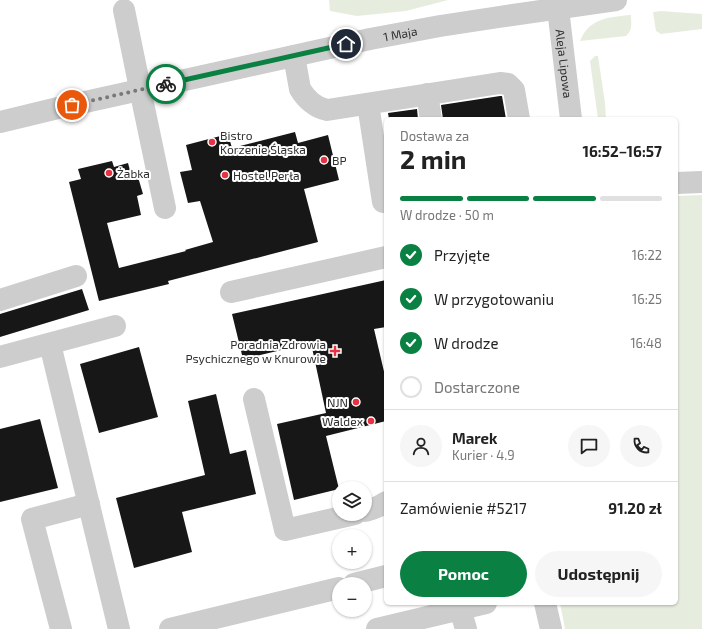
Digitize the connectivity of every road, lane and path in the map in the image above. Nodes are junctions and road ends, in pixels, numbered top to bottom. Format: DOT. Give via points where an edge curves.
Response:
graph roads {
  1 [pos="616,0"];
  2 [pos="558,4"];
  3 [pos="124,10"];
  4 [pos="294,56"];
  5 [pos="140,90"];
  6 [pos="427,94"];
  7 [pos="368,104"];
  8 [pos="431,117"];
  9 [pos="519,117"];
  10 [pos="571,117"];
  11 [pos="0,122"];
  12 [pos="702,182"];
  13 [pos="678,183"];
  14 [pos="384,202"];
  15 [pos="165,208"];
  16 [pos="384,257"];
  17 [pos="76,276"];
  18 [pos="231,292"];
  19 [pos="0,300"];
  20 [pos="115,326"];
  21 [pos="50,344"];
  22 [pos="0,357"];
  23 [pos="254,399"];
  24 [pos="89,504"];
  25 [pos="384,504"];
  26 [pos="372,509"];
  27 [pos="332,519"];
  28 [pos="384,576"];
  29 [pos="372,580"];
  30 [pos="332,590"];
  31 [pos="483,605"];
  32 [pos="545,605"];
  33 [pos="434,609"];
  34 [pos="463,619"];
  35 [pos="61,629"];
  36 [pos="120,629"];
  37 [pos="170,629"];
  38 [pos="377,629"];
  39 [pos="551,629"];
  1 -- 2 [label="street, 1 Maja"];
  2 -- 4 [label="street, 1 Maja"];
  2 -- 10 [label="street, Aleja Lipowa"];
  3 -- 5 [label="street"];
  4 -- 5 [label="street, 1 Maja"];
  4 -- 7 [label="street" via="300,89 317,107 327,110"];
  5 -- 11 [label="street, 1 Maja"];
  5 -- 15 [label="street"];
  6 -- 7 [label="street"];
  6 -- 8 [label="street"];
  6 -- 9 [label="street" via="508,84 514,90"];
  7 -- 14 [label="street"];
  12 -- 13 [label="street"];
  16 -- 18 [label="street"];
  17 -- 19 [label="street"];
  20 -- 21 [label="street"];
  21 -- 22 [label="street"];
  21 -- 24 [label="street"];
  23 -- 27 [label="street" via="284,530"];
  24 -- 35 [label="street" via="32,519"];
  24 -- 36 [label="street"];
  25 -- 26 [label="street"];
  28 -- 29 [label="street"];
  30 -- 37 [label="street"];
  31 -- 34 [label="street"];
  32 -- 39 [label="street"];
  33 -- 34 [label="street"];
  33 -- 38 [label="street"];
}
